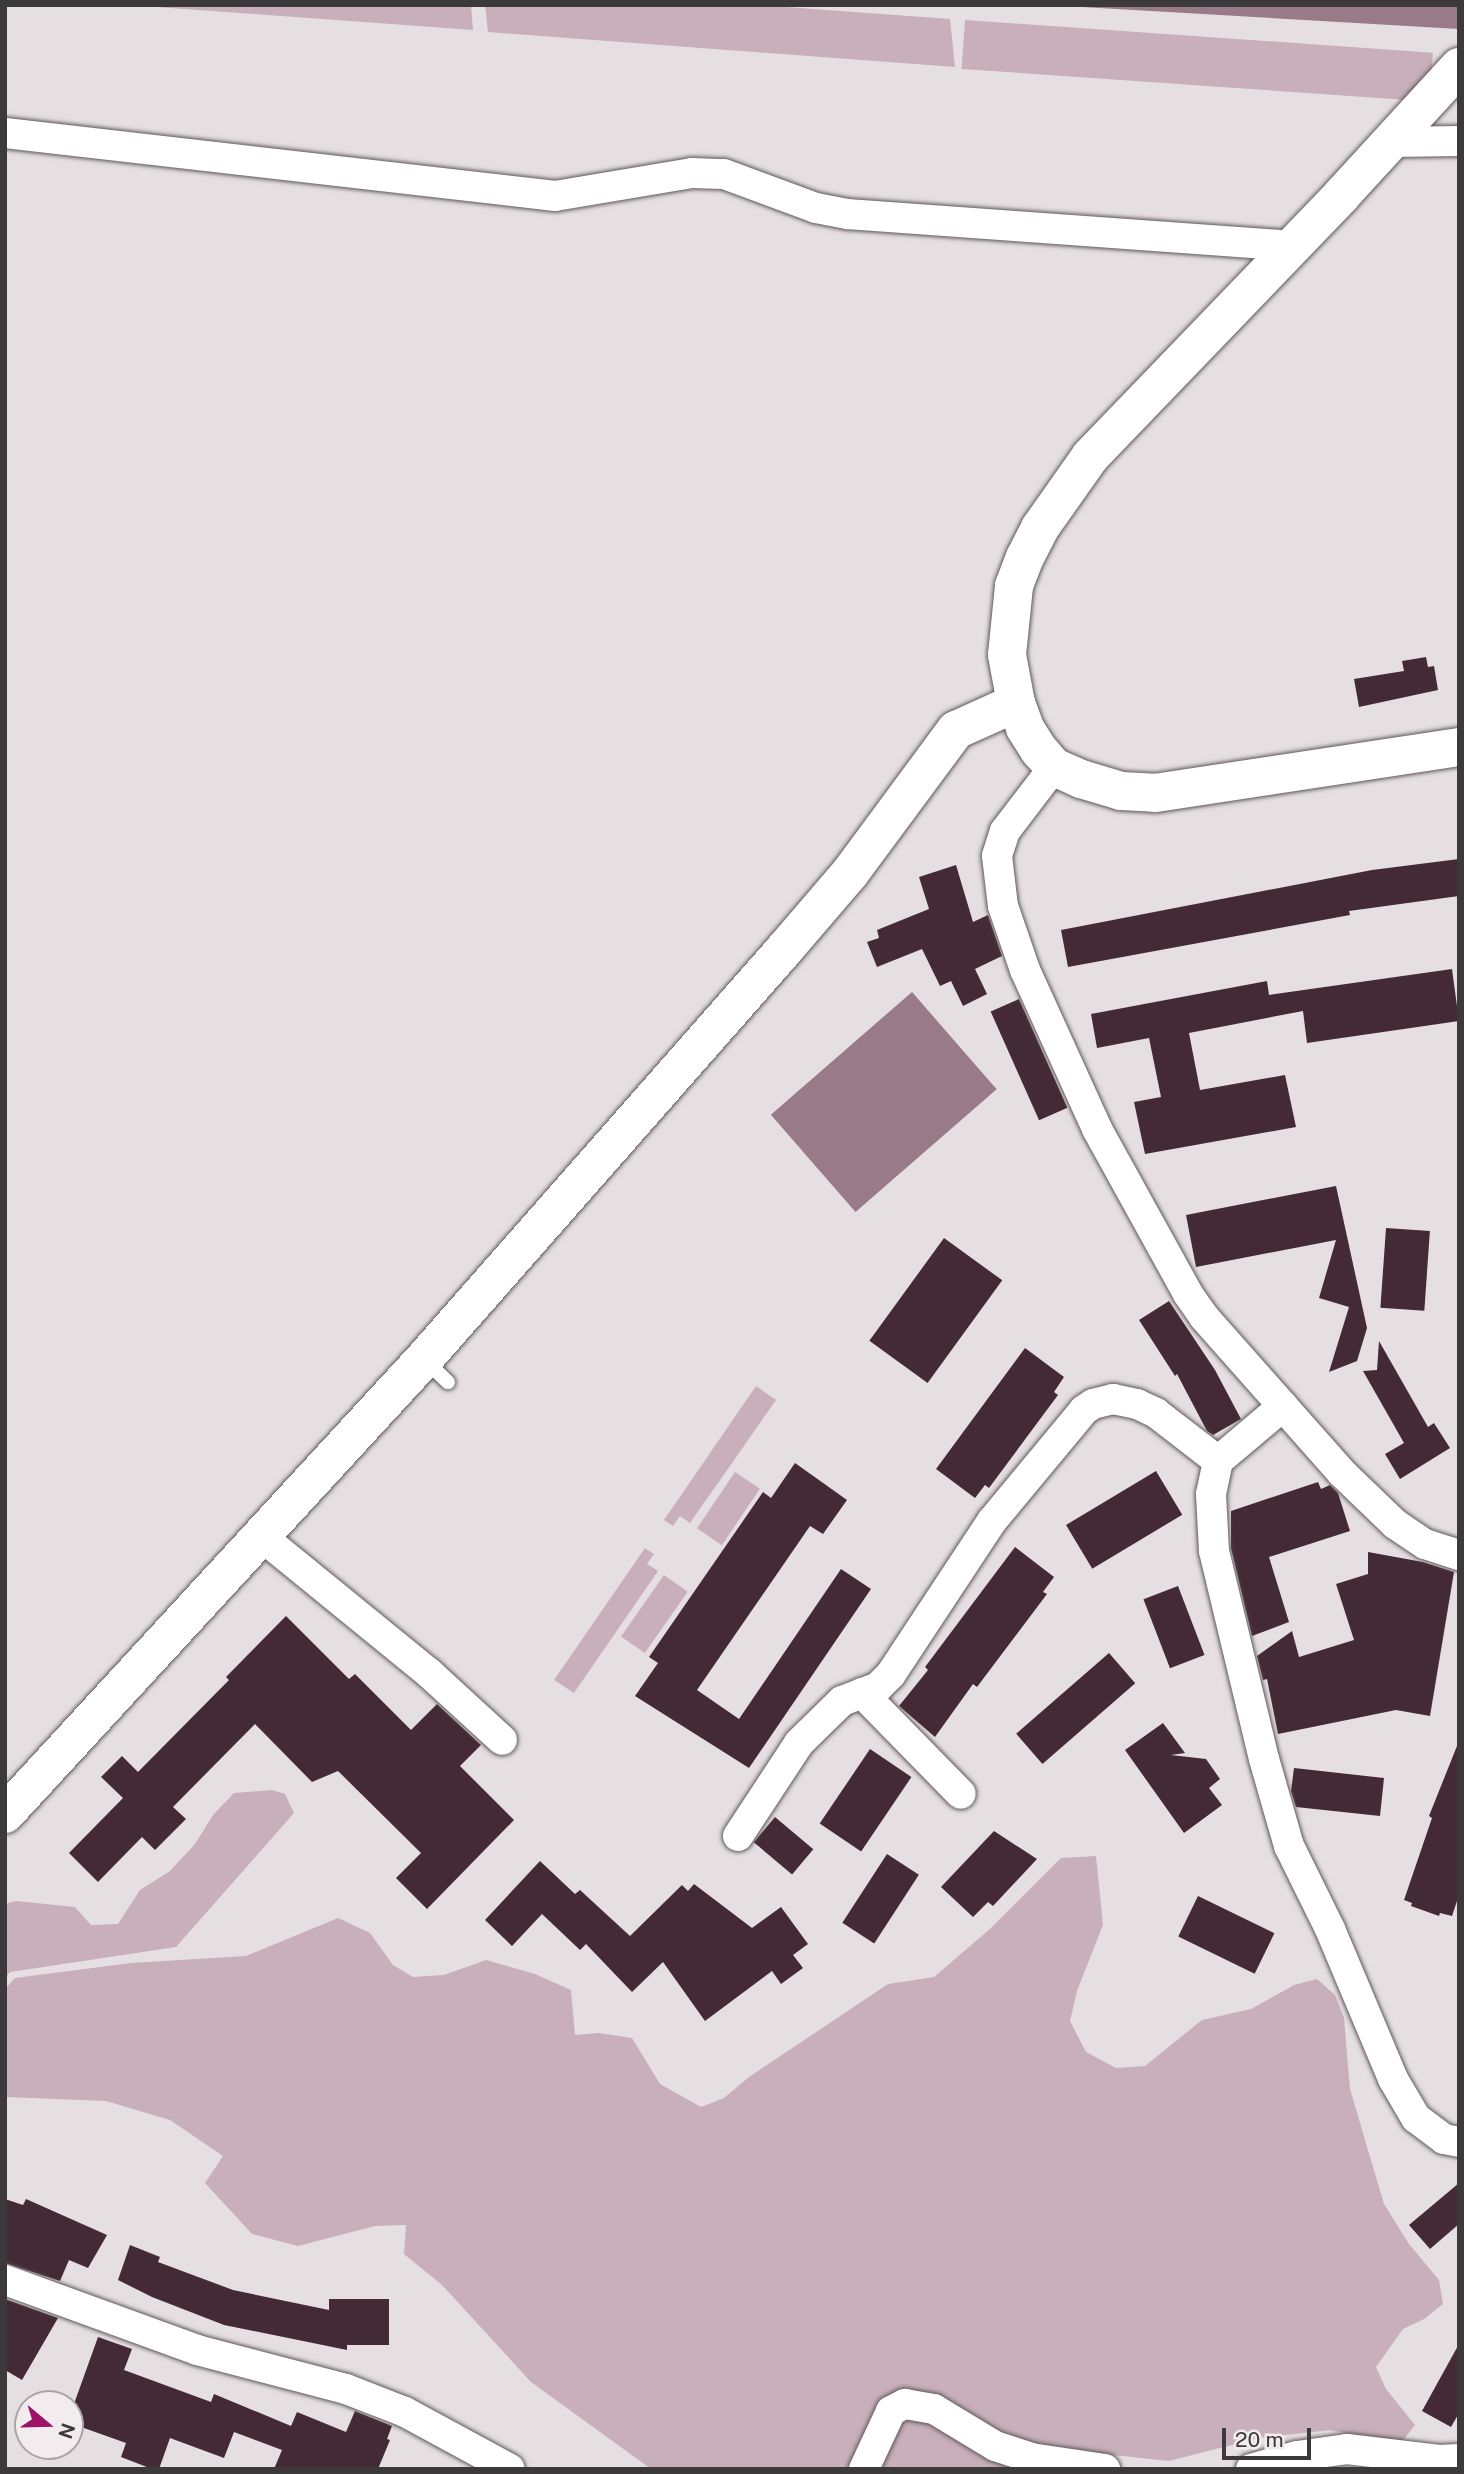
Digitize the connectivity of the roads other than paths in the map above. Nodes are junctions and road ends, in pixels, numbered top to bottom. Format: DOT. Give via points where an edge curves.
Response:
graph roads {
  1 [pos="1459,67"];
  2 [pos="5,132"];
  3 [pos="1459,141"];
  4 [pos="1391,142"];
  5 [pos="1293,246"];
  6 [pos="1016,703"];
  7 [pos="1459,747"];
  8 [pos="1054,766"];
  9 [pos="1283,1406"];
  10 [pos="1218,1461"];
  11 [pos="261,1536"];
  12 [pos="1459,1555"];
  13 [pos="862,1693"];
  14 [pos="502,1740"];
  15 [pos="961,1794"];
  16 [pos="5,1814"];
  17 [pos="738,1836"];
  18 [pos="1459,2141"];
  19 [pos="5,2280"];
  20 [pos="1459,2459"];
  21 [pos="510,2469"];
  22 [pos="864,2469"];
  23 [pos="1105,2469"];
  24 [pos="1251,2469"];
  1 -- 4 [label="street"];
  2 -- 5 [label="street" via="555,196 692,173 724,174 816,208 848,214"];
  3 -- 4 [label="street"];
  4 -- 5 [label="street"];
  5 -- 6 [label="street" via="1090,457 1040,528 1012,598 1007,655"];
  6 -- 8 [label="street" via="1025,728"];
  6 -- 11 [label="street" via="956,730 850,873 436,1370"];
  7 -- 8 [label="street" via="1155,793 1121,791"];
  8 -- 9 [label="street" via="1006,831 997,856 1003,906 1024,970 1097,1129 1188,1294"];
  9 -- 10 [label="street"];
  9 -- 12 [label="street" via="1395,1524 1425,1544"];
  10 -- 13 [label="street" via="1156,1413 1137,1404 1114,1399 1093,1404 992,1521 891,1674 878,1687"];
  10 -- 18 [label="street" via="1211,1494 1214,1551 1289,1846 1330,1929 1393,2079 1416,2118 1444,2139"];
  11 -- 14 [label="street" via="429,1673"];
  11 -- 16 [label="street"];
  13 -- 15 [label="street"];
  13 -- 17 [label="street" via="842,1701 799,1744"];
  19 -- 21 [label="street" via="197,2350 346,2389 405,2412"];
  20 -- 24 [label="street" via="1347,2449"];
  22 -- 23 [label="street" via="891,2411 905,2404 934,2409 995,2446 1031,2458"];
}
